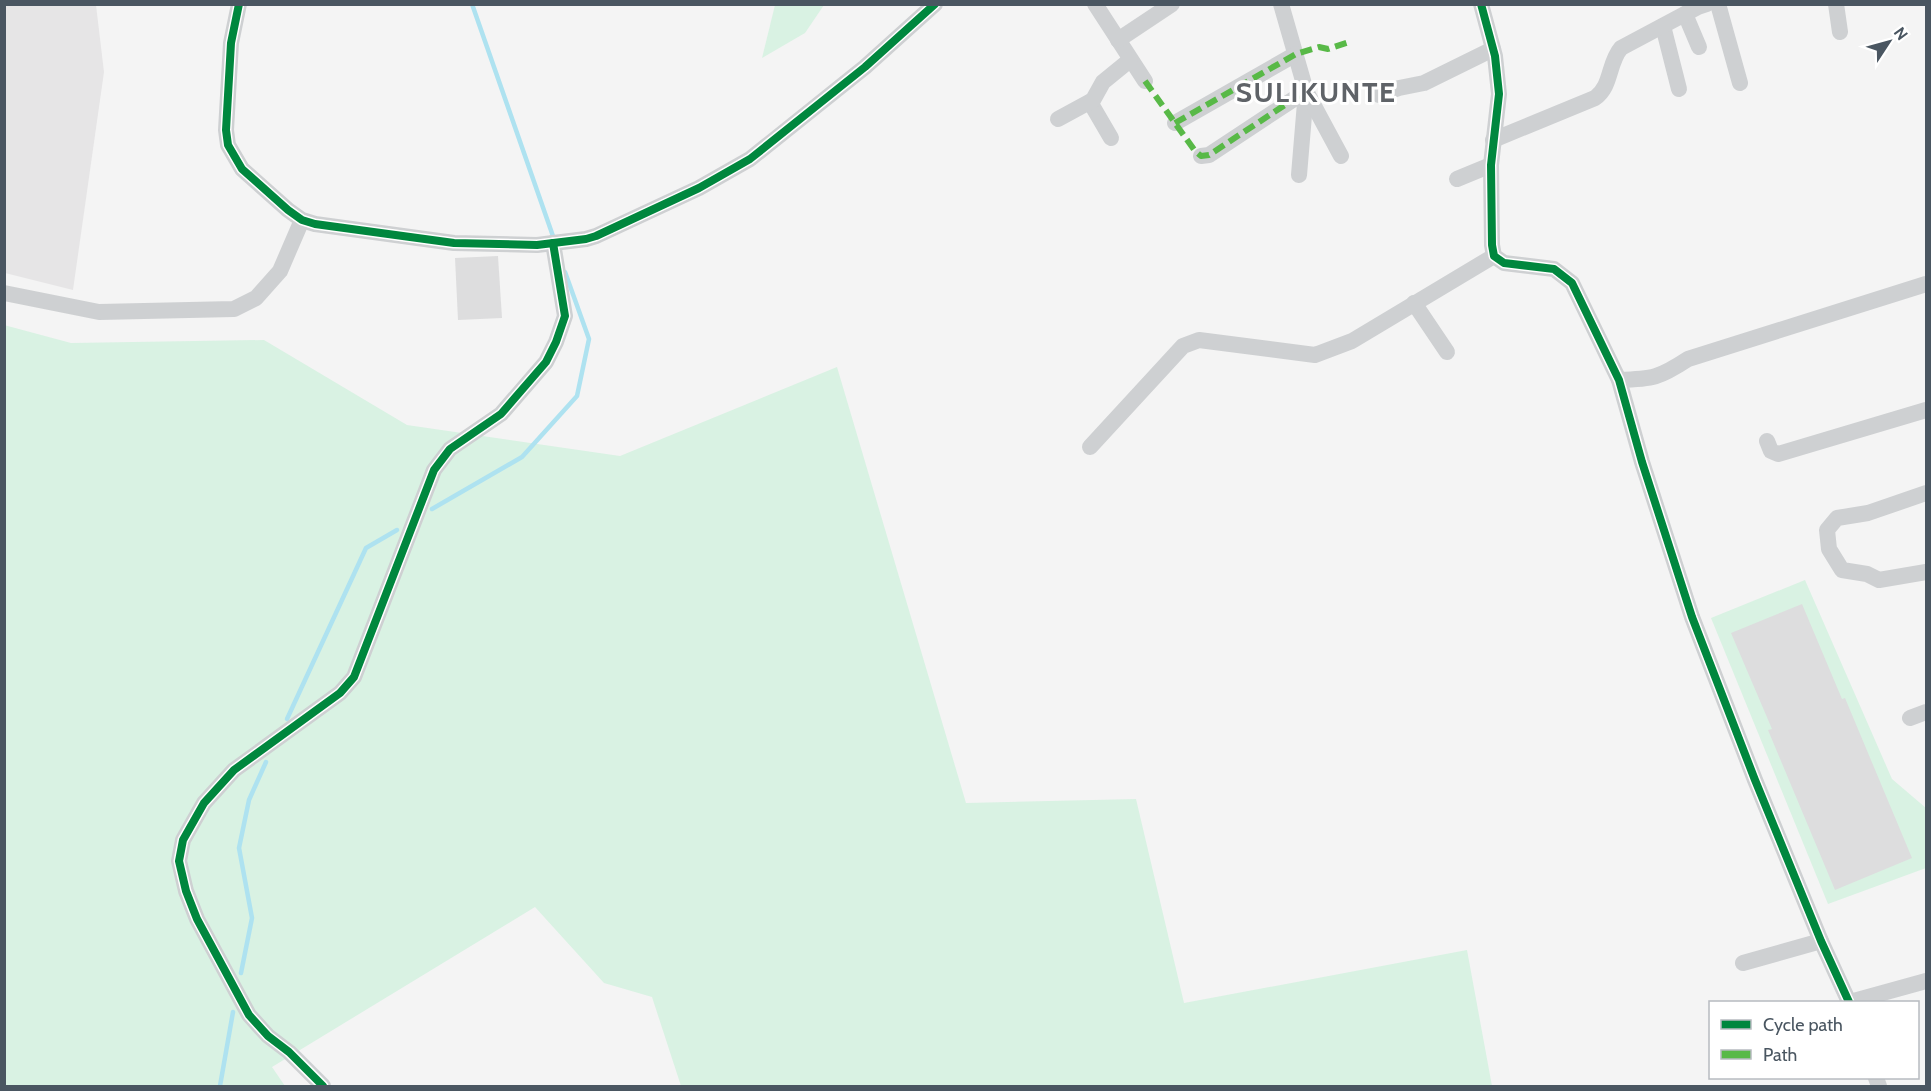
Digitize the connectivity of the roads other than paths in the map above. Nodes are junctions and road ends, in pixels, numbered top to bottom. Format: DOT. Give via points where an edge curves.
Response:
graph roads {
  1 [pos="239,4"];
  2 [pos="935,4"];
  3 [pos="1095,4"];
  4 [pos="1172,4"];
  5 [pos="1281,4"];
  6 [pos="1481,4"];
  7 [pos="1707,4"];
  8 [pos="1718,4"];
  9 [pos="1836,4"];
  10 [pos="1685,14"];
  11 [pos="1663,26"];
  12 [pos="1840,32"];
  13 [pos="1118,40"];
  14 [pos="1699,47"];
  15 [pos="1493,49"];
  16 [pos="1296,54"];
  17 [pos="1130,60"];
  18 [pos="1145,81"];
  19 [pos="1740,83"];
  20 [pos="1679,90"];
  21 [pos="1306,91"];
  22 [pos="1379,95"];
  23 [pos="1090,102"];
  24 [pos="1058,119"];
  25 [pos="1175,123"];
  26 [pos="1111,138"];
  27 [pos="1493,140"];
  28 [pos="1202,156"];
  29 [pos="1341,156"];
  30 [pos="1491,165"];
  31 [pos="1299,175"];
  32 [pos="1458,179"];
  33 [pos="302,220"];
  34 [pos="558,243"];
  35 [pos="1494,256"];
  36 [pos="1926,284"];
  37 [pos="4,293"];
  38 [pos="1414,303"];
  39 [pos="1447,352"];
  40 [pos="1619,380"];
  41 [pos="1926,410"];
  42 [pos="1767,441"];
  43 [pos="1090,447"];
  44 [pos="1926,493"];
  45 [pos="1926,572"];
  46 [pos="1926,712"];
  47 [pos="1910,718"];
  48 [pos="1821,941"];
  49 [pos="1743,963"];
  50 [pos="1926,981"];
  51 [pos="1849,1001"];
  52 [pos="1853,1001"];
  53 [pos="323,1086"];
  1 -- 33 [label="street" via="231,43 228,145 242,169"];
  2 -- 34 [label="street" via="865,67 750,159 699,188 596,236"];
  3 -- 13 [label="street"];
  4 -- 13 [label="street"];
  5 -- 16 [label="street"];
  6 -- 15 [label="street"];
  7 -- 10 [label="street"];
  8 -- 19 [label="street"];
  9 -- 12 [label="street"];
  10 -- 11 [label="street"];
  10 -- 14 [label="street"];
  11 -- 20 [label="street"];
  11 -- 27 [label="street" via="1621,48 1605,88 1595,98"];
  13 -- 17 [label="street"];
  15 -- 22 [label="street" via="1424,83"];
  15 -- 27 [label="street" via="1499,94"];
  16 -- 21 [label="street"];
  16 -- 25 [label="street"];
  17 -- 18 [label="street"];
  17 -- 23 [label="street" via="1103,82"];
  21 -- 28 [label="street"];
  21 -- 29 [label="street"];
  21 -- 31 [label="street"];
  23 -- 24 [label="street"];
  23 -- 26 [label="street"];
  27 -- 30 [label="street"];
  30 -- 32 [label="street"];
  30 -- 35 [label="street"];
  33 -- 34 [label="street" via="454,243"];
  33 -- 37 [label="street" via="280,271 256,298 234,309 99,312"];
  34 -- 53 [label="street" via="565,316 556,342 546,362 501,414 450,448 434,470 354,677 340,693 234,770 204,803 183,840 179,861 186,891 249,1015"];
  35 -- 38 [label="street"];
  35 -- 40 [label="street" via="1504,263 1554,269 1572,283"];
  36 -- 40 [label="street" via="1688,359 1652,379"];
  38 -- 39 [label="street"];
  38 -- 43 [label="street" via="1352,341 1315,355 1199,340 1183,346"];
  40 -- 48 [label="street" via="1641,462 1692,617"];
  41 -- 42 [label="street" via="1778,454 1771,451"];
  44 -- 45 [label="street" via="1868,513 1837,518 1827,530 1829,549 1842,570 1879,579"];
  46 -- 47 [label="street"];
  48 -- 49 [label="street"];
  48 -- 51 [label="street"];
  50 -- 52 [label="street"];
}
